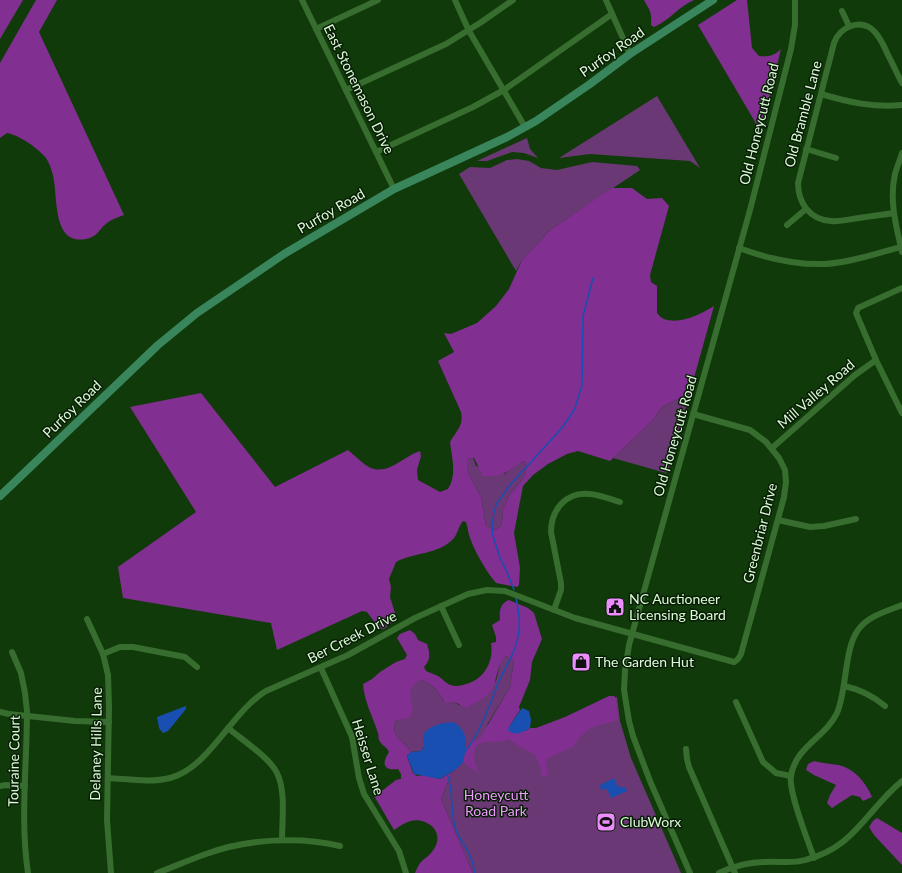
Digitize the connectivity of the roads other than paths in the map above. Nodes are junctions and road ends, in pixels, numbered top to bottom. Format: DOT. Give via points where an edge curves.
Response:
graph roads {
  1 [pos="302,0"];
  2 [pos="378,0"];
  3 [pos="455,0"];
  4 [pos="513,0"];
  5 [pos="606,0"];
  6 [pos="713,0"];
  7 [pos="794,0"];
  8 [pos="368,2"];
  9 [pos="842,11"];
  10 [pos="612,14"];
  11 [pos="849,26"];
  12 [pos="316,29"];
  13 [pos="469,31"];
  14 [pos="630,54"];
  15 [pos="902,83"];
  16 [pos="346,90"];
  17 [pos="504,90"];
  18 [pos="821,94"];
  19 [pos="902,105"];
  20 [pos="525,127"];
  21 [pos="806,149"];
  22 [pos="376,152"];
  23 [pos="902,153"];
  24 [pos="836,158"];
  25 [pos="394,189"];
  26 [pos="806,209"];
  27 [pos="894,213"];
  28 [pos="787,225"];
  29 [pos="739,248"];
  30 [pos="902,249"];
  31 [pos="902,288"];
  32 [pos="876,360"];
  33 [pos="902,413"];
  34 [pos="694,414"];
  35 [pos="772,448"];
  36 [pos="0,496"];
  37 [pos="620,502"];
  38 [pos="856,519"];
  39 [pos="778,520"];
  40 [pos="902,605"];
  41 [pos="441,606"];
  42 [pos="554,610"];
  43 [pos="87,619"];
  44 [pos="632,635"];
  45 [pos="459,646"];
  46 [pos="12,652"];
  47 [pos="103,654"];
  48 [pos="734,662"];
  49 [pos="197,667"];
  50 [pos="321,668"];
  51 [pos="844,686"];
  52 [pos="736,702"];
  53 [pos="885,706"];
  54 [pos="0,712"];
  55 [pos="27,716"];
  56 [pos="108,722"];
  57 [pos="228,728"];
  58 [pos="686,749"];
  59 [pos="791,776"];
  60 [pos="108,778"];
  61 [pos="902,781"];
  62 [pos="0,786"];
  63 [pos="25,786"];
  64 [pos="282,840"];
  65 [pos="340,846"];
  66 [pos="814,858"];
  67 [pos="734,870"];
  68 [pos="28,873"];
  69 [pos="111,873"];
  70 [pos="157,873"];
  71 [pos="406,873"];
  72 [pos="690,873"];
  73 [pos="719,873"];
  1 -- 12 [label="street, East Stonemason Drive"];
  2 -- 8 [label="street"];
  3 -- 13 [label="street"];
  4 -- 13 [label="street"];
  5 -- 10 [label="street"];
  6 -- 14 [label="street, Purfoy Road"];
  7 -- 29 [label="street, Old Honeycutt Road" via="795,25 791,49"];
  8 -- 12 [label="street"];
  9 -- 11 [label="street"];
  10 -- 14 [label="street"];
  10 -- 17 [label="street"];
  11 -- 15 [label="street" via="864,25 875,31"];
  11 -- 18 [label="street, Old Bramble Lane" via="835,39"];
  12 -- 16 [label="street, East Stonemason Drive"];
  13 -- 16 [label="street"];
  13 -- 17 [label="street"];
  14 -- 20 [label="street, Purfoy Road"];
  16 -- 22 [label="street, East Stonemason Drive"];
  17 -- 20 [label="street"];
  17 -- 22 [label="street"];
  18 -- 19 [label="street" via="866,105"];
  18 -- 21 [label="street, Old Bramble Lane"];
  20 -- 25 [label="street, Purfoy Road" via="465,158"];
  21 -- 24 [label="street"];
  21 -- 26 [label="street, Old Bramble Lane" via="798,183 799,195"];
  22 -- 25 [label="street, East Stonemason Drive"];
  23 -- 27 [label="street" via="894,182"];
  25 -- 36 [label="street, Purfoy Road" via="284,254 175,330"];
  26 -- 27 [label="street" via="815,217 832,222"];
  26 -- 28 [label="street"];
  27 -- 30 [label="street"];
  29 -- 30 [label="street" via="785,261 808,264 824,264"];
  29 -- 34 [label="street, Old Honeycutt Road"];
  31 -- 32 [label="street" via="856,311"];
  32 -- 33 [label="street"];
  32 -- 35 [label="street, Mill Valley Road" via="850,379"];
  34 -- 35 [label="street, Greenbriar Drive" via="750,430"];
  34 -- 44 [label="street, Old Honeycutt Road"];
  35 -- 39 [label="street, Greenbriar Drive" via="783,465 786,476 786,488"];
  37 -- 42 [label="street" via="580,494 563,502 555,511 551,532 562,583"];
  38 -- 39 [label="street" via="810,527"];
  39 -- 48 [label="street, Greenbriar Drive" via="741,654"];
  40 -- 51 [label="street" via="870,619 859,629 851,644"];
  41 -- 42 [label="street, Ber Creek Drive" via="468,594 493,590 512,593"];
  41 -- 45 [label="street"];
  41 -- 50 [label="street, Ber Creek Drive"];
  42 -- 44 [label="street, Ber Creek Drive"];
  43 -- 47 [label="street, Delaney Hills Lane"];
  44 -- 48 [label="street, Ber Creek Drive"];
  44 -- 72 [label="street, Old Honeycutt Road" via="624,679 629,721 650,781"];
  46 -- 55 [label="street, Touraine Court" via="21,673"];
  47 -- 49 [label="street" via="120,647 133,647 185,657"];
  47 -- 56 [label="street, Delaney Hills Lane" via="108,675"];
  50 -- 57 [label="street, Ber Creek Drive" via="257,696"];
  50 -- 71 [label="street, Heisser Lane" via="352,737 364,794 399,851"];
  51 -- 53 [label="street" via="860,690"];
  51 -- 59 [label="street" via="835,717 799,755"];
  52 -- 59 [label="street" via="763,762 776,773"];
  54 -- 55 [label="street"];
  55 -- 56 [label="street"];
  55 -- 63 [label="street, Touraine Court"];
  56 -- 60 [label="street, Delaney Hills Lane"];
  57 -- 60 [label="street, Ber Creek Drive" via="196,764 179,775 160,780"];
  57 -- 64 [label="street" via="269,762 277,772 282,790"];
  58 -- 67 [label="street" via="689,766"];
  59 -- 66 [label="street" via="792,791"];
  60 -- 69 [label="street, Delaney Hills Lane" via="107,820"];
  61 -- 66 [label="street" via="852,835"];
  62 -- 63 [label="street"];
  63 -- 68 [label="street, Touraine Court" via="25,850"];
  64 -- 65 [label="street" via="325,842"];
  64 -- 70 [label="street" via="213,852"];
  66 -- 67 [label="street" via="794,862 757,862"];
  67 -- 73 [label="street"];
}
